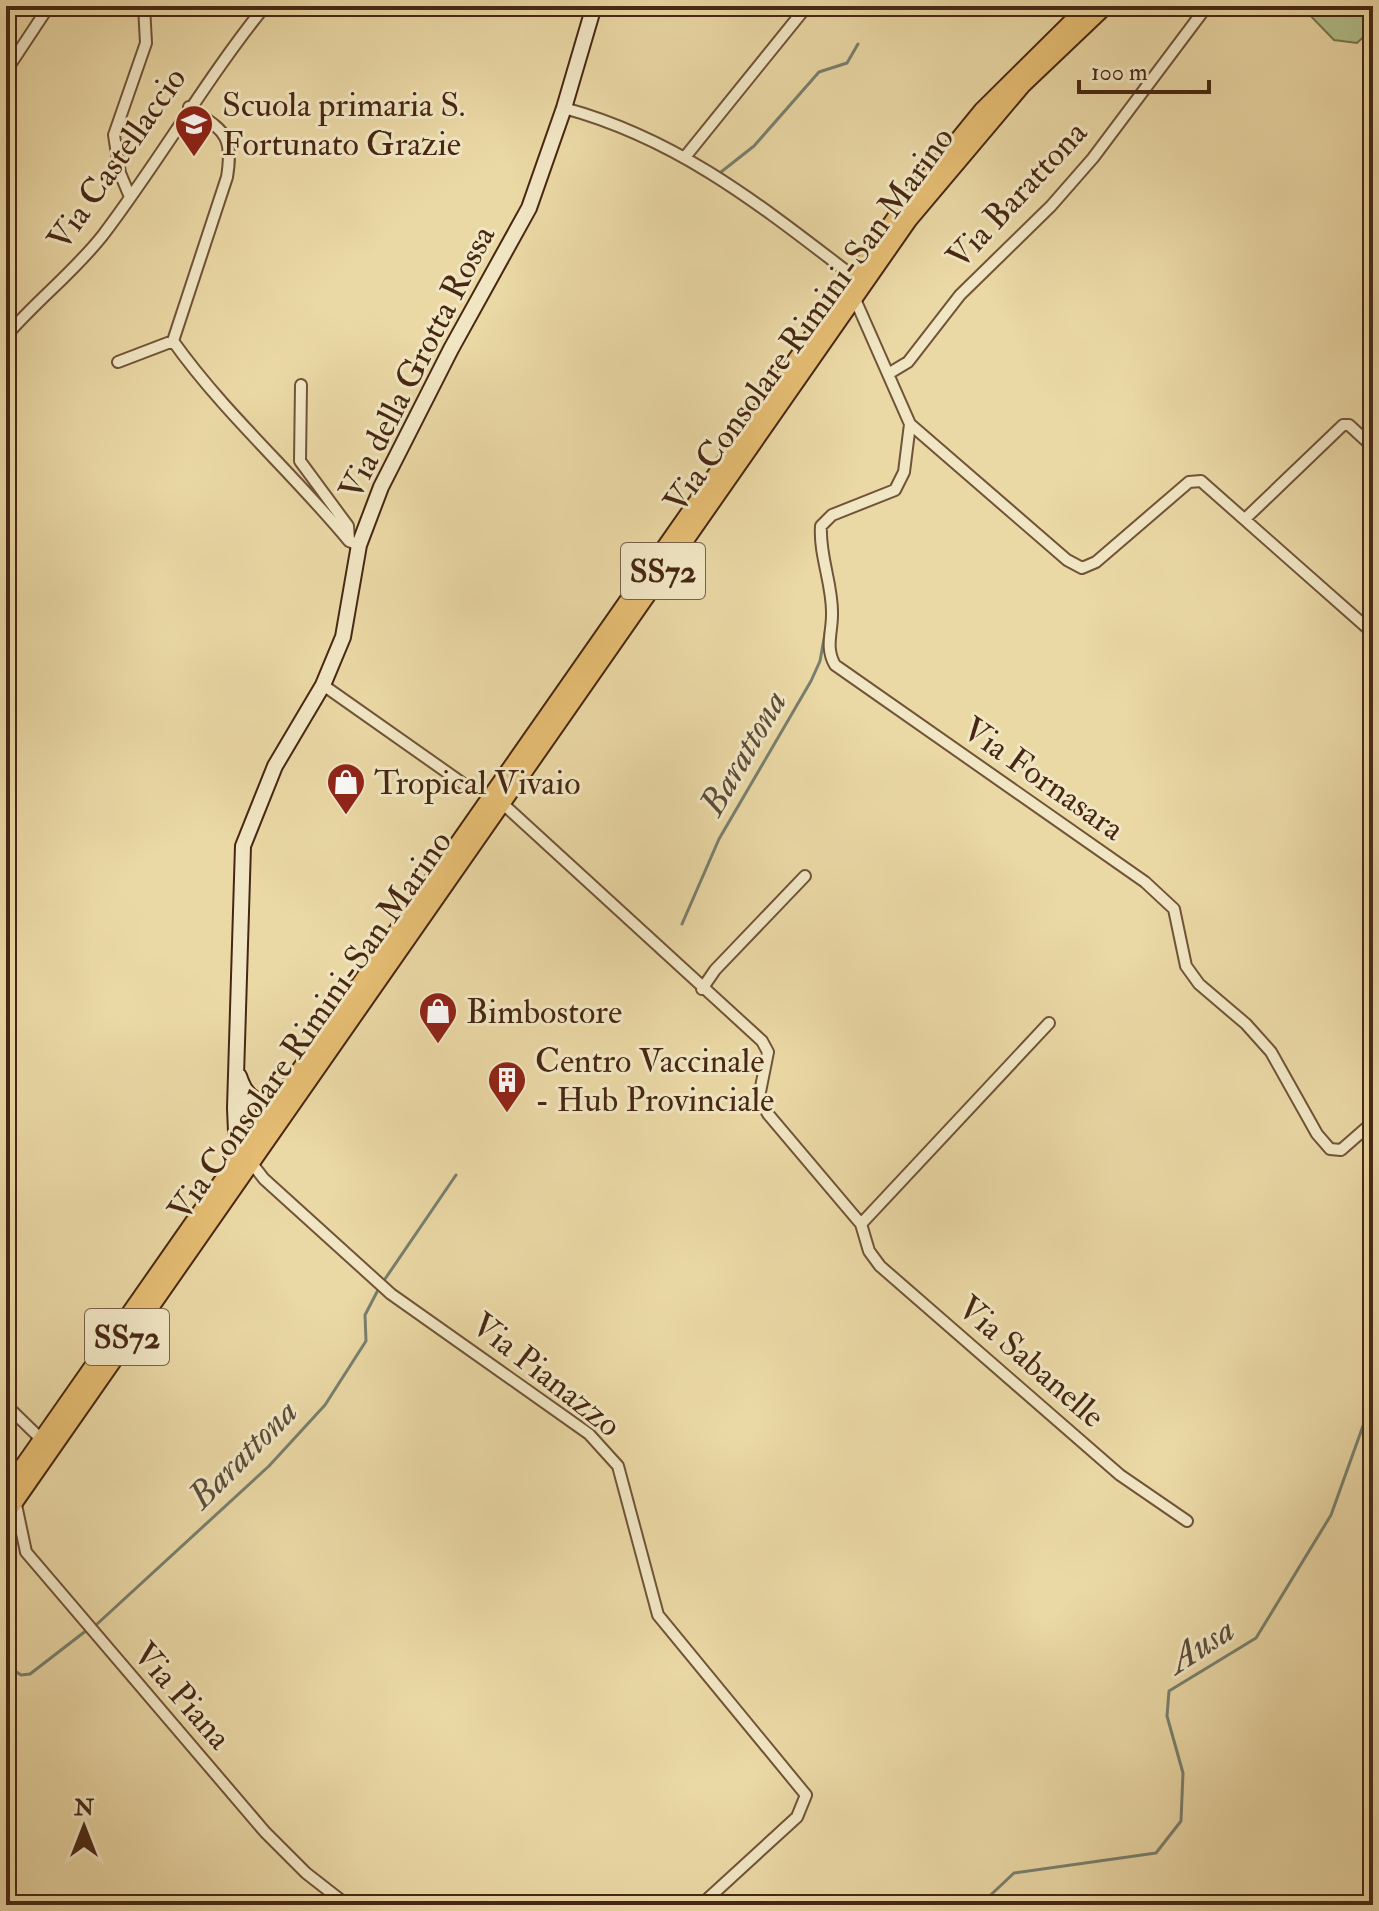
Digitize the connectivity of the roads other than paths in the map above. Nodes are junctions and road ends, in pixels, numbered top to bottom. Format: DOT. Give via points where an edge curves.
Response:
graph roads {
  1 [pos="49,6"];
  2 [pos="144,6"];
  3 [pos="265,6"];
  4 [pos="594,6"];
  5 [pos="807,6"];
  6 [pos="1088,6"];
  7 [pos="1105,6"];
  8 [pos="1207,6"];
  9 [pos="6,71"];
  10 [pos="189,107"];
  11 [pos="564,108"];
  12 [pos="685,157"];
  13 [pos="130,197"];
  14 [pos="853,276"];
  15 [pos="854,299"];
  16 [pos="6,336"];
  17 [pos="173,341"];
  18 [pos="118,362"];
  19 [pos="888,374"];
  20 [pos="301,385"];
  21 [pos="910,424"];
  22 [pos="1373,447"];
  23 [pos="1245,519"];
  24 [pos="354,543"];
  25 [pos="1373,633"];
  26 [pos="323,685"];
  27 [pos="465,785"];
  28 [pos="501,802"];
  29 [pos="805,876"];
  30 [pos="702,989"];
  31 [pos="1049,1023"];
  32 [pos="236,1068"];
  33 [pos="243,1091"];
  34 [pos="284,1092"];
  35 [pos="1373,1122"];
  36 [pos="248,1154"];
  37 [pos="861,1224"];
  38 [pos="6,1405"];
  39 [pos="41,1439"];
  40 [pos="10,1494"];
  41 [pos="6,1514"];
  42 [pos="1187,1521"];
  43 [pos="347,1905"];
  44 [pos="701,1905"];
  1 -- 9 [label="street"];
  2 -- 13 [label="street" via="146,43 114,135"];
  3 -- 10 [label="street, Via Castellaccio"];
  4 -- 11 [label="street, Via della Grotta Rossa"];
  5 -- 12 [label="street"];
  6 -- 14 [label="main road, Via Consolare Rimini-San Marino / SS72" via="982,111"];
  7 -- 15 [label="main road, Via Consolare Rimini-San Marino / SS72" via="1022,85 946,172"];
  8 -- 19 [label="street, Via Barattona" via="1093,158 960,295 908,362"];
  10 -- 13 [label="street, Via Castellaccio"];
  10 -- 17 [label="street" via="222,130 231,149 227,177"];
  11 -- 12 [label="street" via="616,122"];
  11 -- 24 [label="street, Via della Grotta Rossa" via="529,208 397,451"];
  12 -- 14 [label="street" via="733,186"];
  13 -- 16 [label="street, Via Castellaccio" via="67,276"];
  14 -- 15 [label="street"];
  14 -- 34 [label="main road, Via Consolare Rimini-San Marino / SS72"];
  15 -- 19 [label="street"];
  15 -- 28 [label="main road, Via Consolare Rimini-San Marino / SS72"];
  17 -- 18 [label="street"];
  17 -- 24 [label="street" via="246,431"];
  19 -- 21 [label="street"];
  20 -- 24 [label="street" via="300,461 348,526"];
  21 -- 23 [label="street" via="1082,568 1096,562 1189,482 1201,481"];
  21 -- 35 [label="street, Via Fornasara" via="904,472 895,490 832,515 821,526 832,613 829,655 835,665 1145,882 1174,909 1186,966 1271,1052 1330,1149 1341,1150"];
  22 -- 23 [label="street" via="1343,425"];
  23 -- 25 [label="street"];
  24 -- 26 [label="street, Via della Grotta Rossa" via="343,637"];
  26 -- 27 [label="street"];
  26 -- 32 [label="street, Via della Grotta Rossa" via="275,766 243,846"];
  28 -- 30 [label="street, Via Sabanelle"];
  28 -- 36 [label="main road, Via Consolare Rimini-San Marino / SS72"];
  29 -- 30 [label="street"];
  30 -- 37 [label="street, Via Sabanelle" via="762,1041 768,1052 759,1097"];
  31 -- 37 [label="street"];
  32 -- 33 [label="street, Via della Grotta Rossa"];
  32 -- 36 [label="street, Via della Grotta Rossa" via="236,1132"];
  33 -- 34 [label="street" via="256,1102"];
  33 -- 36 [label="street, Via della Grotta Rossa" via="251,1126"];
  34 -- 36 [label="main road, Via Consolare Rimini-San Marino / SS72"];
  36 -- 39 [label="main road, Via Consolare Rimini-San Marino / SS72"];
  36 -- 40 [label="main road, Via Consolare Rimini-San Marino / SS72"];
  36 -- 44 [label="street, Via Pianazzo" via="264,1179 357,1266 589,1434 618,1466 658,1615 806,1795 797,1817"];
  37 -- 42 [label="street, Via Sabanelle" via="880,1266 1120,1475"];
  38 -- 39 [label="street"];
  39 -- 40 [label="main road, Via Consolare Rimini-San Marino / SS72"];
  40 -- 41 [label="main road, Via Consolare Rimini-San Marino / SS72"];
  40 -- 43 [label="street, Via Piana" via="26,1552 265,1832"];
}
